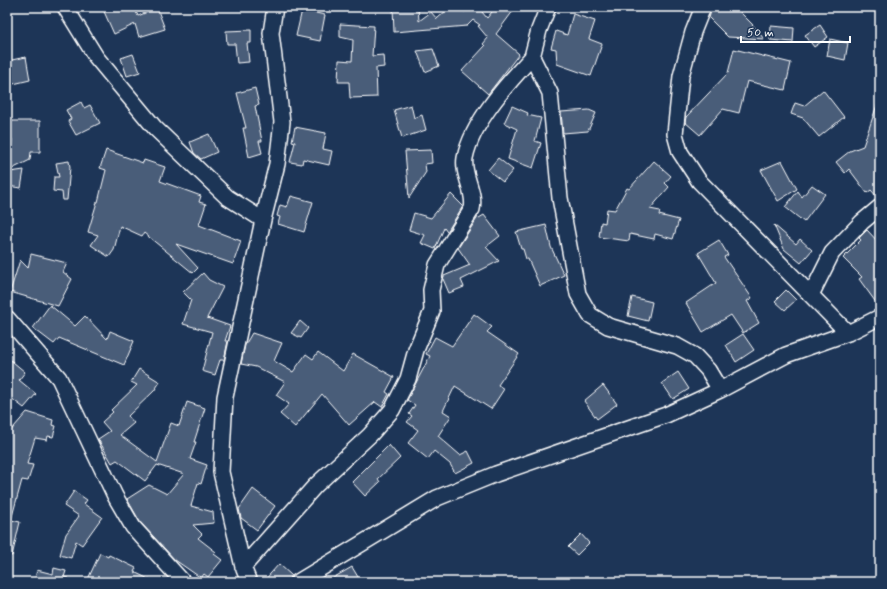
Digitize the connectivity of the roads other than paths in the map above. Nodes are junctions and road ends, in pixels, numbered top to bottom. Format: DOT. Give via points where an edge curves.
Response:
graph roads {
  1 [pos="65,7"];
  2 [pos="275,7"];
  3 [pos="548,7"];
  4 [pos="703,7"];
  5 [pos="532,57"];
  6 [pos="880,207"];
  7 [pos="263,220"];
  8 [pos="811,295"];
  9 [pos="880,317"];
  10 [pos="7,318"];
  11 [pos="848,333"];
  12 [pos="720,390"];
  13 [pos="243,567"];
  14 [pos="183,582"];
  15 [pos="249,582"];
  16 [pos="298,582"];
  1 -- 7 [label="street" via="96,57 155,128 227,196"];
  2 -- 7 [label="street" via="271,33 282,122 277,164"];
  3 -- 5 [label="street"];
  4 -- 8 [label="street" via="680,76 675,134 680,152 699,181"];
  5 -- 12 [label="street" via="550,93 560,198 578,294 590,315 608,326 677,346 695,356 708,370"];
  5 -- 13 [label="street" via="501,89 469,146 465,159 474,202 472,209 437,265 431,290 432,311 416,350 408,379 392,410 370,435 315,486"];
  6 -- 8 [label="street" via="832,253"];
  7 -- 13 [label="street" via="225,397 221,472"];
  8 -- 11 [label="street"];
  9 -- 11 [label="street"];
  10 -- 14 [label="street" via="59,378 132,527"];
  11 -- 12 [label="street" via="786,355"];
  12 -- 16 [label="street" via="666,415 496,474 437,498"];
  13 -- 15 [label="street"];
}
